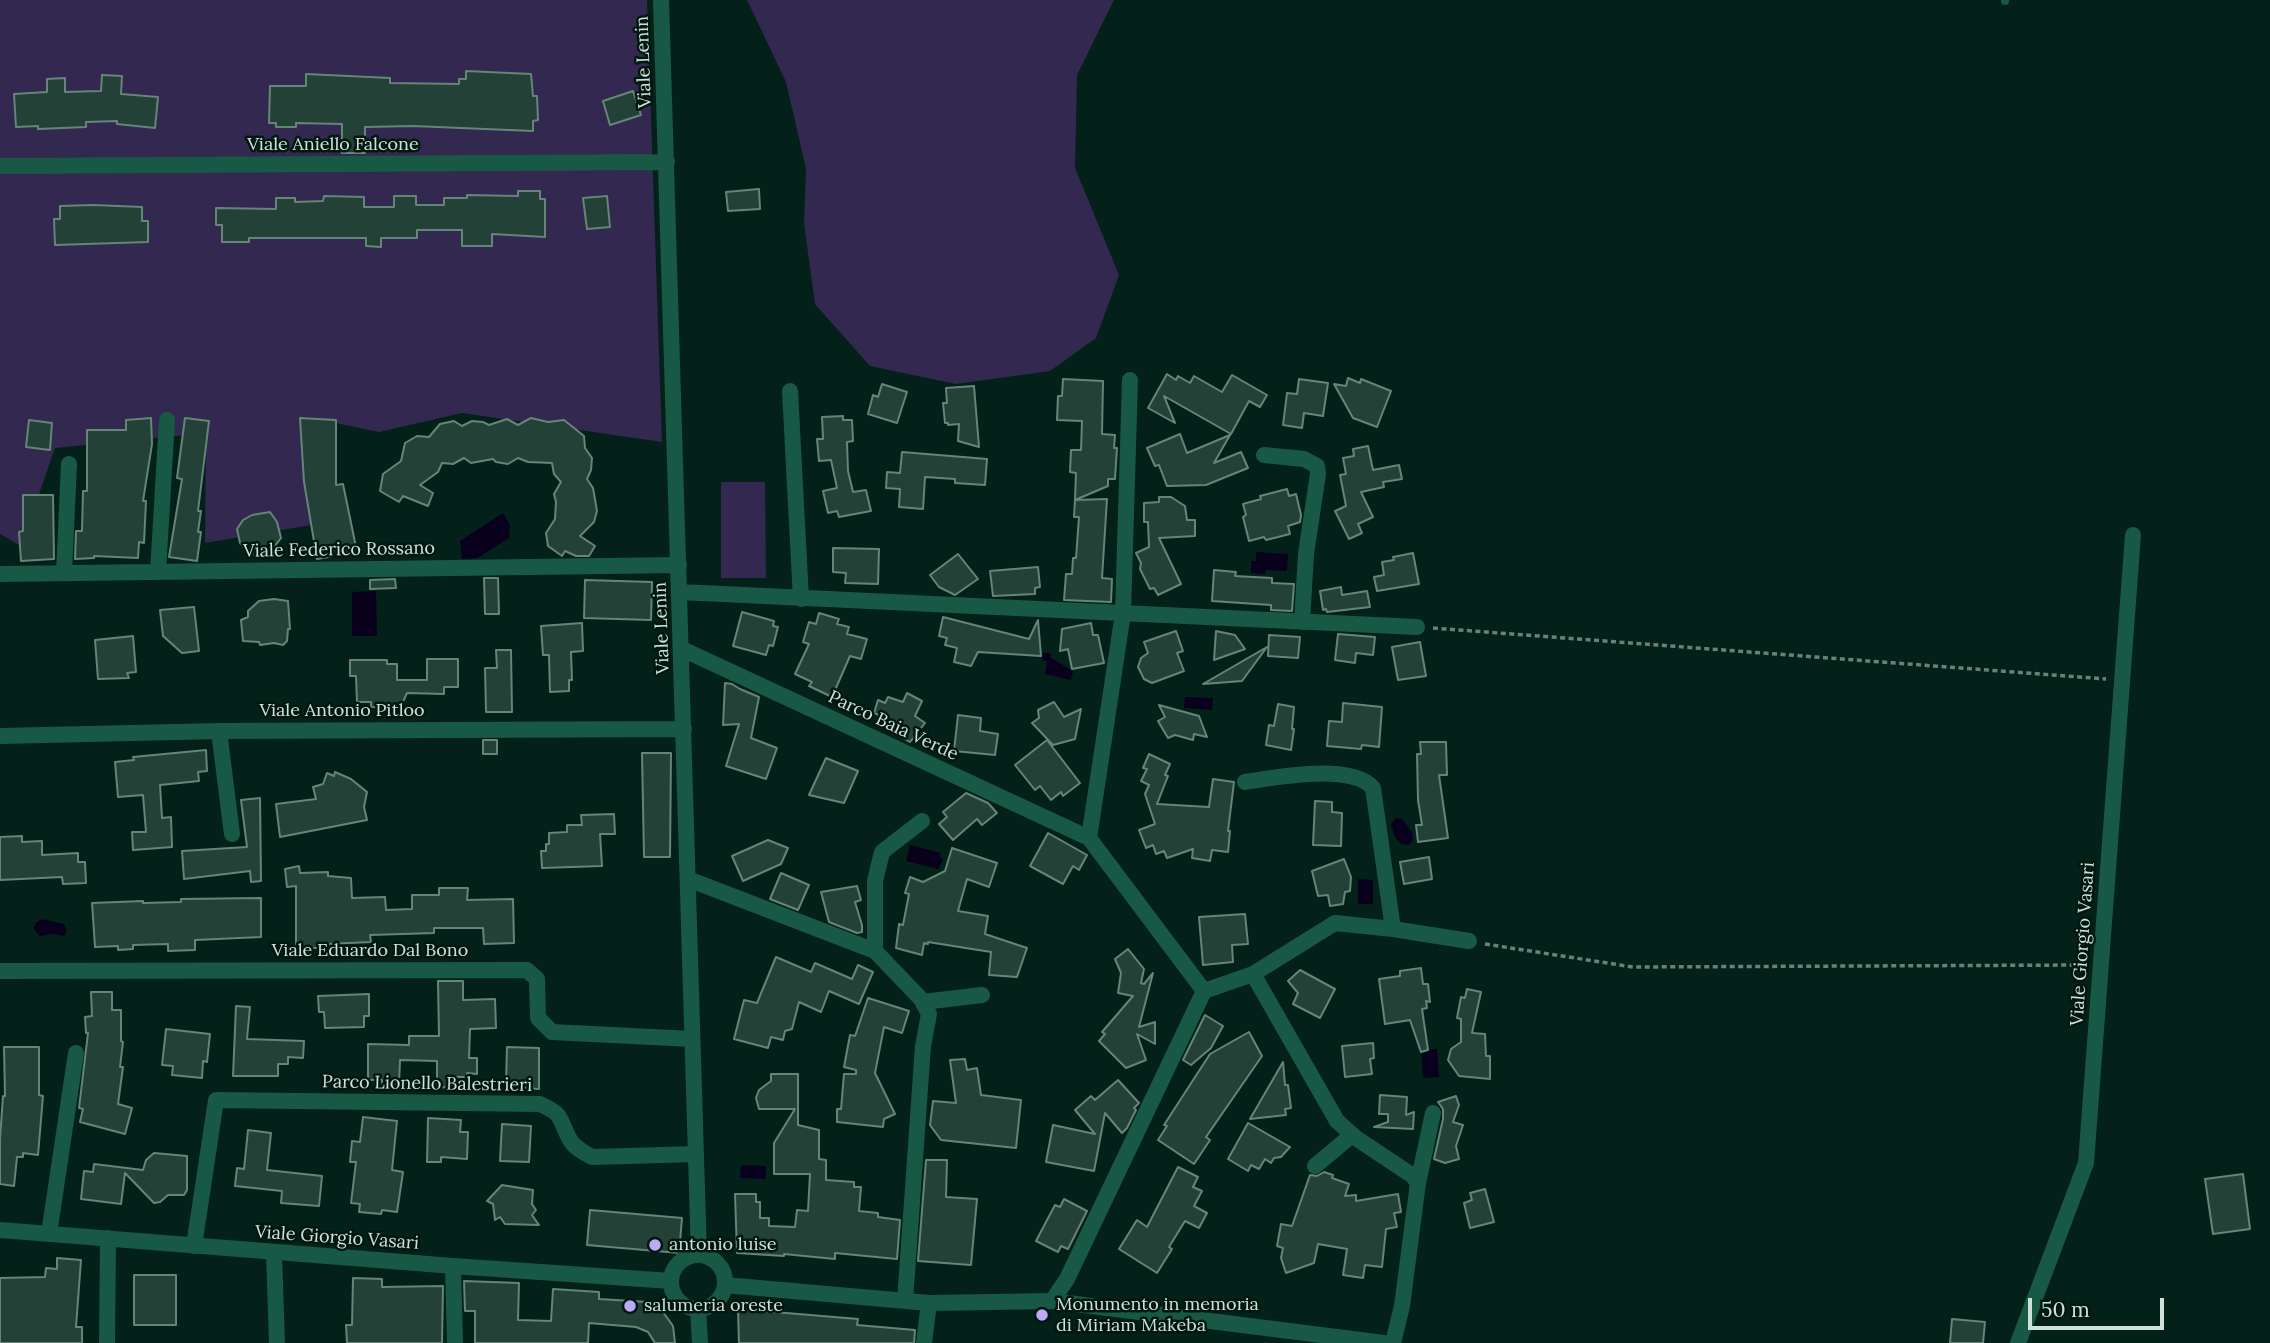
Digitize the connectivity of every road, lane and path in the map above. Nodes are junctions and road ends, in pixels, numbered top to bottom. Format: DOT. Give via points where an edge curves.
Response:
graph roads {
  1 [pos="662,0"];
  2 [pos="667,162"];
  3 [pos="0,166"];
  4 [pos="1130,380"];
  5 [pos="790,391"];
  6 [pos="167,419"];
  7 [pos="1264,455"];
  8 [pos="69,464"];
  9 [pos="2133,535"];
  10 [pos="679,565"];
  11 [pos="158,572"];
  12 [pos="64,573"];
  13 [pos="0,574"];
  14 [pos="680,592"];
  15 [pos="801,599"];
  16 [pos="1123,613"];
  17 [pos="1301,622"];
  18 [pos="1416,627"];
  19 [pos="682,649"];
  20 [pos="2122,680"];
  21 [pos="684,729"];
  22 [pos="219,731"];
  23 [pos="0,736"];
  24 [pos="1245,782"];
  25 [pos="922,821"];
  26 [pos="232,834"];
  27 [pos="1089,838"];
  28 [pos="688,880"];
  29 [pos="1394,929"];
  30 [pos="1469,941"];
  31 [pos="875,951"];
  32 [pos="2101,965"];
  33 [pos="0,971"];
  34 [pos="1253,974"];
  35 [pos="1204,991"];
  36 [pos="982,995"];
  37 [pos="923,1002"];
  38 [pos="692,1039"];
  39 [pos="76,1053"];
  40 [pos="1433,1113"];
  41 [pos="1352,1135"];
  42 [pos="696,1154"];
  43 [pos="1315,1166"];
  44 [pos="1418,1183"];
  45 [pos="0,1230"];
  46 [pos="49,1234"];
  47 [pos="108,1238"];
  48 [pos="194,1246"];
  49 [pos="274,1252"];
  50 [pos="699,1255"];
  51 [pos="453,1266"];
  52 [pos="671,1281"];
  53 [pos="725,1285"];
  54 [pos="905,1301"];
  55 [pos="1052,1301"];
  56 [pos="929,1303"];
  57 [pos="698,1309"];
  58 [pos="107,1343"];
  59 [pos="277,1343"];
  60 [pos="455,1343"];
  61 [pos="700,1343"];
  62 [pos="924,1343"];
  63 [pos="1384,1343"];
  64 [pos="1393,1343"];
  65 [pos="2018,1343"];
  1 -- 2 [label="street, Viale Lenin"];
  2 -- 3 [label="street, Viale Aniello Falcone"];
  2 -- 10 [label="street, Viale Lenin"];
  4 -- 16 [label="street"];
  5 -- 15 [label="street"];
  6 -- 11 [label="street"];
  7 -- 17 [label="street" via="1310,460 1317,466"];
  8 -- 12 [label="street"];
  9 -- 20 [label="street, Viale Giorgio Vasari"];
  10 -- 11 [label="street, Viale Federico Rossano"];
  10 -- 14 [label="street, Viale Lenin"];
  11 -- 12 [label="street, Viale Federico Rossano"];
  12 -- 13 [label="street, Viale Federico Rossano"];
  14 -- 15 [label="street"];
  14 -- 19 [label="street, Viale Lenin"];
  15 -- 16 [label="street"];
  16 -- 17 [label="street"];
  16 -- 27 [label="street"];
  17 -- 18 [label="street"];
  18 -- 20 [label="path"];
  19 -- 21 [label="street, Viale Lenin"];
  19 -- 27 [label="street, Parco Baia Verde"];
  20 -- 32 [label="street, Viale Giorgio Vasari"];
  21 -- 22 [label="street, Viale Antonio Pitloo"];
  21 -- 28 [label="street, Viale Lenin"];
  22 -- 23 [label="street, Viale Antonio Pitloo"];
  22 -- 26 [label="street"];
  24 -- 29 [label="street" via="1297,774 1366,780 1373,788"];
  25 -- 31 [label="street" via="882,852 875,881"];
  27 -- 35 [label="street, Parco Baia Verde"];
  28 -- 31 [label="street"];
  28 -- 38 [label="street, Viale Lenin"];
  29 -- 30 [label="street"];
  29 -- 34 [label="street" via="1335,923"];
  30 -- 32 [label="path" via="1633,967"];
  31 -- 37 [label="street"];
  32 -- 65 [label="street, Viale Giorgio Vasari" via="2086,1163"];
  33 -- 38 [label="street, Viale Eduardo Dal Bono" via="522,970 537,979 538,1018 552,1032"];
  34 -- 35 [label="street"];
  34 -- 41 [label="street" via="1337,1121"];
  35 -- 55 [label="street" via="1067,1279"];
  36 -- 37 [label="street"];
  37 -- 54 [label="street" via="929,1014"];
  38 -- 42 [label="street, Viale Lenin"];
  39 -- 46 [label="street"];
  40 -- 44 [label="street"];
  41 -- 43 [label="street"];
  41 -- 44 [label="street"];
  42 -- 48 [label="street, Parco Lionello Balestrieri" via="592,1157 569,1139 555,1110 540,1104 216,1100"];
  42 -- 50 [label="street, Viale Lenin"];
  44 -- 64 [label="street"];
  45 -- 46 [label="street, Viale Giorgio Vasari"];
  46 -- 47 [label="street, Viale Giorgio Vasari"];
  47 -- 48 [label="street, Viale Giorgio Vasari"];
  47 -- 58 [label="street"];
  48 -- 49 [label="street, Viale Giorgio Vasari"];
  49 -- 51 [label="street, Viale Giorgio Vasari"];
  49 -- 59 [label="street"];
  50 -- 52 [label="street" via="678,1264"];
  50 -- 53 [label="street" via="720,1265"];
  51 -- 52 [label="street, Viale Giorgio Vasari"];
  51 -- 60 [label="street"];
  52 -- 57 [label="street" via="681,1302"];
  53 -- 54 [label="street"];
  53 -- 57 [label="street" via="715,1303"];
  54 -- 56 [label="street"];
  55 -- 56 [label="street"];
  55 -- 63 [label="street"];
  56 -- 62 [label="street"];
  57 -- 61 [label="street"];
}
